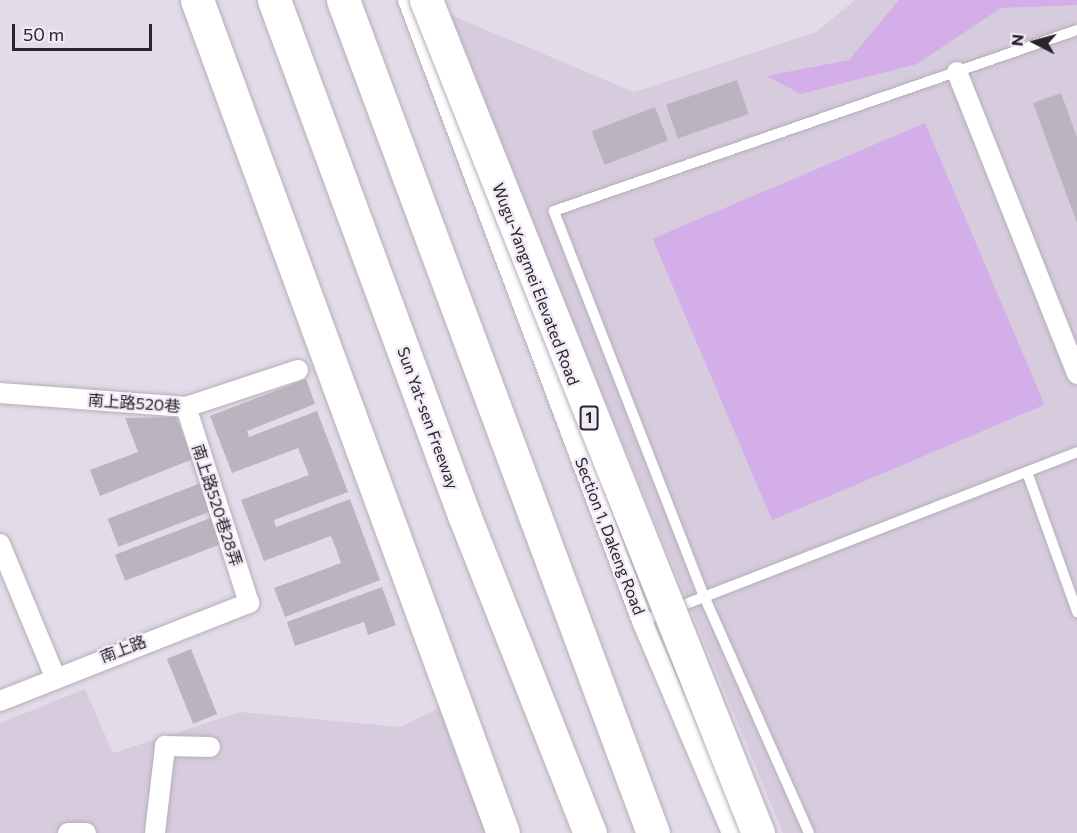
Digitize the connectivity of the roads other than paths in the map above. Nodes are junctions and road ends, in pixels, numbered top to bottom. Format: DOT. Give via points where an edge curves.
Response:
graph roads {
  1 [pos="197,0"];
  2 [pos="274,0"];
  3 [pos="344,0"];
  4 [pos="408,0"];
  5 [pos="426,0"];
  6 [pos="1077,30"];
  7 [pos="957,72"];
  8 [pos="298,370"];
  9 [pos="1077,374"];
  10 [pos="0,393"];
  11 [pos="186,407"];
  12 [pos="1077,452"];
  13 [pos="1026,472"];
  14 [pos="0,544"];
  15 [pos="703,594"];
  16 [pos="249,603"];
  17 [pos="1077,612"];
  18 [pos="642,621"];
  19 [pos="55,677"];
  20 [pos="0,701"];
  21 [pos="210,747"];
  22 [pos="68,833"];
  23 [pos="86,833"];
  24 [pos="155,833"];
  25 [pos="503,833"];
  26 [pos="590,833"];
  27 [pos="653,833"];
  28 [pos="732,833"];
  29 [pos="758,833"];
  30 [pos="809,833"];
  1 -- 25 [label="highway"];
  2 -- 26 [label="highway, Sun Yat-sen Freeway" via="464,515"];
  3 -- 27 [label="highway"];
  4 -- 18 [label="street, Section 1, Dakeng Road"];
  5 -- 29 [label="highway, Wugu-Yangmei Elevated Road / 1, bridge"];
  6 -- 7 [label="lane"];
  7 -- 9 [label="street"];
  7 -- 15 [label="lane" via="554,211"];
  8 -- 11 [label="street, 南上路520巷"];
  10 -- 11 [label="street, 南上路520巷"];
  11 -- 16 [label="street, 南上路520巷28弄"];
  12 -- 13 [label="lane"];
  13 -- 15 [label="lane"];
  13 -- 17 [label="lane"];
  14 -- 19 [label="street"];
  15 -- 18 [label="lane"];
  15 -- 30 [label="lane"];
  16 -- 19 [label="street, 南上路"];
  18 -- 28 [label="street, Section 1, Dakeng Road"];
  19 -- 20 [label="street, 南上路"];
  21 -- 24 [label="street" via="165,746"];
  22 -- 23 [label="street"];
}
